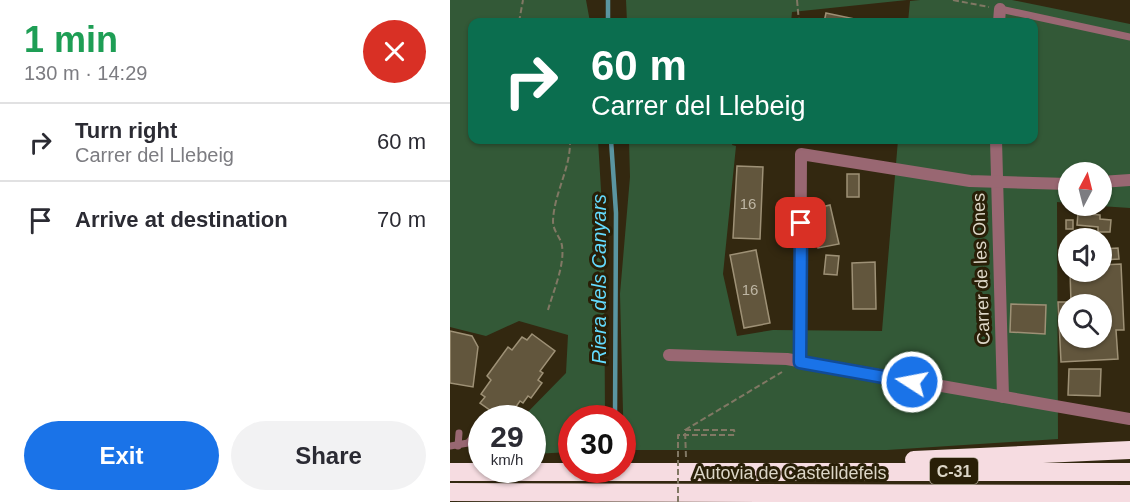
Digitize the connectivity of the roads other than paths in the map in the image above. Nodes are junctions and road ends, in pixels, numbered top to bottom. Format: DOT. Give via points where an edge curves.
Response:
graph roads {
  1 [pos="1000,9"];
  2 [pos="999,18"];
  3 [pos="1130,37"];
  4 [pos="996,144"];
  5 [pos="1130,180"];
  6 [pos="1112,181"];
  7 [pos="997,183"];
  8 [pos="1058,184"];
  9 [pos="669,356"];
  10 [pos="800,362"];
  11 [pos="1003,397"];
  12 [pos="1130,419"];
  13 [pos="459,433"];
  14 [pos="454,446"];
  15 [pos="1128,447"];
  16 [pos="778,471"];
  17 [pos="450,472"];
  18 [pos="1130,472"];
  19 [pos="450,492"];
  20 [pos="1130,494"];
  21 [pos="641,496"];
  22 [pos="678,499"];
  1 -- 2 [label="street"];
  1 -- 3 [label="lane"];
  4 -- 7 [label="street, Carrer de les Ones"];
  5 -- 6 [label="street"];
  7 -- 8 [label="street"];
  7 -- 10 [label="street" via="801,154"];
  7 -- 11 [label="street, Carrer de les Ones"];
  9 -- 10 [label="street"];
  10 -- 11 [label="street"];
  11 -- 12 [label="street"];
  13 -- 14 [label="lane"];
  15 -- 16 [label="highway"];
  16 -- 17 [label="highway, Autovia de Castelldefels / C-31"];
  16 -- 18 [label="highway, Autovia de Castelldefels / C-31"];
  19 -- 21 [label="highway, Autovia de Castelldefels / C-31"];
  20 -- 22 [label="highway, Autovia de Castelldefels / C-31"];
  21 -- 22 [label="highway, Autovia de Castelldefels / C-31"];
}
